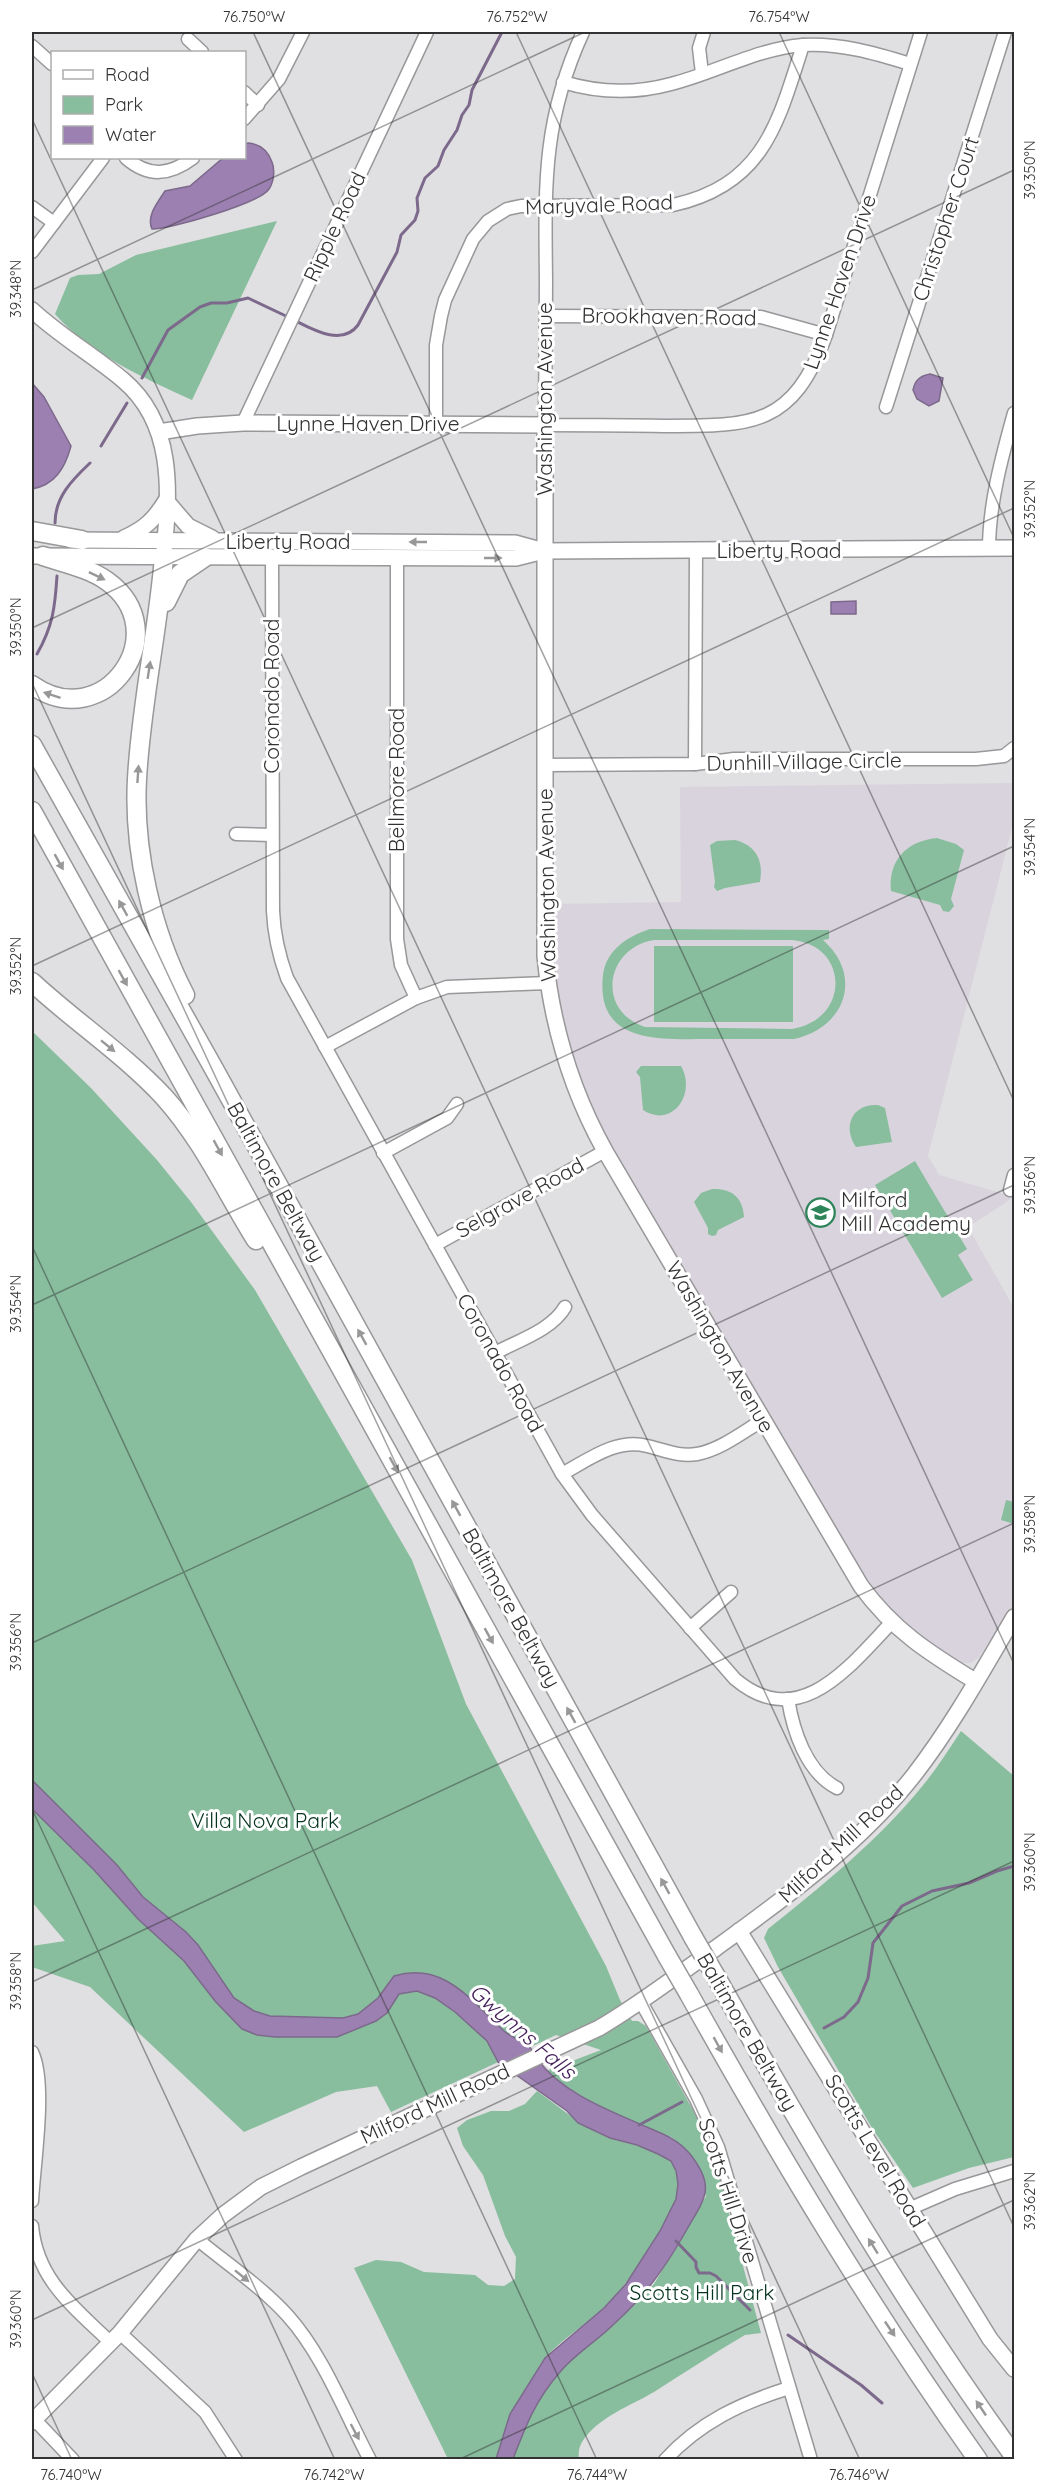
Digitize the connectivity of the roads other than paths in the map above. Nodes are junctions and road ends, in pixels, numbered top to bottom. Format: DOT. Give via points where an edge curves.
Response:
graph roads {
  1 [pos="303,32"];
  2 [pos="427,32"];
  3 [pos="583,32"];
  4 [pos="704,32"];
  5 [pos="921,32"];
  6 [pos="1005,32"];
  7 [pos="188,39"];
  8 [pos="803,45"];
  9 [pos="32,46"];
  10 [pos="201,51"];
  11 [pos="51,63"];
  12 [pos="910,64"];
  13 [pos="702,73"];
  14 [pos="562,82"];
  15 [pos="246,94"];
  16 [pos="258,105"];
  17 [pos="246,117"];
  18 [pos="102,159"];
  19 [pos="128,159"];
  20 [pos="191,159"];
  21 [pos="546,206"];
  22 [pos="32,207"];
  23 [pos="54,223"];
  24 [pos="32,252"];
  25 [pos="32,310"];
  26 [pos="546,316"];
  27 [pos="826,335"];
  28 [pos="886,407"];
  29 [pos="1014,413"];
  30 [pos="243,423"];
  31 [pos="436,424"];
  32 [pos="545,425"];
  33 [pos="159,432"];
  34 [pos="169,500"];
  35 [pos="32,531"];
  36 [pos="32,540"];
  37 [pos="82,540"];
  38 [pos="118,541"];
  39 [pos="221,541"];
  40 [pos="1014,548"];
  41 [pos="165,549"];
  42 [pos="988,549"];
  43 [pos="544,550"];
  44 [pos="696,551"];
  45 [pos="37,556"];
  46 [pos="205,557"];
  47 [pos="272,557"];
  48 [pos="397,558"];
  49 [pos="158,623"];
  50 [pos="32,685"];
  51 [pos="32,745"];
  52 [pos="1014,748"];
  53 [pos="696,764"];
  54 [pos="544,765"];
  55 [pos="32,811"];
  56 [pos="236,834"];
  57 [pos="272,835"];
  58 [pos="32,982"];
  59 [pos="548,983"];
  60 [pos="416,998"];
  61 [pos="325,1047"];
  62 [pos="214,1069"];
  63 [pos="458,1104"];
  64 [pos="605,1151"];
  65 [pos="383,1153"];
  66 [pos="1014,1175"];
  67 [pos="1010,1190"];
  68 [pos="435,1245"];
  69 [pos="565,1307"];
  70 [pos="495,1353"];
  71 [pos="762,1420"];
  72 [pos="373,1426"];
  73 [pos="562,1474"];
  74 [pos="731,1592"];
  75 [pos="1014,1617"];
  76 [pos="891,1623"];
  77 [pos="690,1628"];
  78 [pos="975,1681"];
  79 [pos="788,1699"];
  80 [pos="837,1788"];
  81 [pos="739,1931"];
  82 [pos="641,2002"];
  83 [pos="32,2052"];
  84 [pos="33,2156"];
  85 [pos="1014,2172"];
  86 [pos="32,2201"];
  87 [pos="909,2209"];
  88 [pos="32,2226"];
  89 [pos="197,2240"];
  90 [pos="115,2338"];
  91 [pos="1014,2369"];
  92 [pos="789,2388"];
  93 [pos="33,2420"];
  94 [pos="1014,2456"];
  95 [pos="74,2460"];
  96 [pos="236,2460"];
  97 [pos="370,2460"];
  98 [pos="665,2460"];
  99 [pos="811,2460"];
  100 [pos="978,2460"];
  1 -- 16 [label="street" via="279,79"];
  2 -- 30 [label="street, Ripple Road"];
  3 -- 14 [label="street, Washington Avenue"];
  4 -- 13 [label="street" via="699,48"];
  5 -- 12 [label="street, Lynne Haven Drive"];
  6 -- 28 [label="street, Christopher Court"];
  7 -- 10 [label="street"];
  8 -- 12 [label="street" via="858,49"];
  8 -- 13 [label="street" via="760,53"];
  8 -- 21 [label="street, Maryvale Road" via="773,132 752,162 722,187 673,205"];
  9 -- 11 [label="street"];
  12 -- 27 [label="street, Lynne Haven Drive"];
  13 -- 14 [label="street" via="673,84 630,91 587,89"];
  14 -- 21 [label="street, Washington Avenue" via="550,133"];
  15 -- 16 [label="street"];
  16 -- 17 [label="street"];
  18 -- 23 [label="street"];
  19 -- 20 [label="street" via="154,173 176,169"];
  21 -- 26 [label="street, Washington Avenue"];
  21 -- 31 [label="street, Maryvale Road" via="507,209 488,221 474,239 445,300 438,330"];
  22 -- 23 [label="street"];
  23 -- 24 [label="street"];
  25 -- 33 [label="main road" via="130,387 150,412"];
  26 -- 27 [label="street, Brookhaven Road" via="761,317"];
  26 -- 32 [label="street, Washington Avenue"];
  27 -- 32 [label="street, Lynne Haven Drive" via="816,363 797,392 772,412 749,422 722,426"];
  29 -- 42 [label="street"];
  30 -- 31 [label="main road, Lynne Haven Drive"];
  30 -- 33 [label="main road, Lynne Haven Drive"];
  31 -- 32 [label="main road, Lynne Haven Drive"];
  32 -- 43 [label="main road, Washington Avenue"];
  33 -- 34 [label="main road"];
  34 -- 38 [label="main road" via="147,527"];
  34 -- 39 [label="main road" via="188,526"];
  34 -- 41 [label="main road"];
  35 -- 37 [label="highway"];
  36 -- 37 [label="main road, Liberty Road"];
  37 -- 38 [label="main road, Liberty Road"];
  38 -- 41 [label="main road, Liberty Road"];
  39 -- 41 [label="main road, Liberty Road"];
  43 -- 39 [label="main road, Liberty Road, one-way" via="515,543"];
  40 -- 42 [label="main road, Liberty Road"];
  41 -- 45 [label="main road, Liberty Road"];
  41 -- 46 [label="main road, Liberty Road"];
  41 -- 49 [label="highway"];
  42 -- 44 [label="main road, Liberty Road"];
  43 -- 44 [label="main road, Liberty Road"];
  48 -- 43 [label="main road, Liberty Road, one-way" via="516,558"];
  43 -- 54 [label="main road, Washington Avenue"];
  44 -- 53 [label="street, Dunhill Village Circle"];
  45 -- 50 [label="highway, one-way" via="96,574 113,586 132,613 136,635 127,666 103,690 80,698 60,698"];
  46 -- 47 [label="main road, Liberty Road"];
  46 -- 49 [label="highway" via="174,581"];
  47 -- 48 [label="main road, Liberty Road"];
  47 -- 57 [label="street, Coronado Road"];
  48 -- 60 [label="street, Bellmore Road" via="397,939 401,965"];
  62 -- 49 [label="highway, one-way" via="162,942 142,856 137,780 148,671"];
  62 -- 51 [label="highway, Baltimore Beltway, one-way"];
  52 -- 53 [label="street, Dunhill Village Circle" via="1004,756 976,759 734,759"];
  53 -- 54 [label="street"];
  54 -- 59 [label="main road, Washington Avenue"];
  55 -- 72 [label="highway, Baltimore Beltway, one-way"];
  56 -- 57 [label="street"];
  57 -- 61 [label="street, Coronado Road" via="277,946 287,978"];
  58 -- 72 [label="highway, one-way" via="142,1075 180,1118"];
  59 -- 60 [label="street" via="463,984"];
  59 -- 64 [label="main road, Washington Avenue" via="570,1077"];
  60 -- 61 [label="street"];
  61 -- 65 [label="street, Coronado Road"];
  94 -- 62 [label="highway, Baltimore Beltway, one-way, bridge" via="885,2265 806,2136"];
  63 -- 65 [label="street" via="447,1118"];
  64 -- 68 [label="street, Selgrave Road"];
  64 -- 71 [label="main road, Washington Avenue"];
  65 -- 68 [label="street, Coronado Road"];
  66 -- 67 [label="street"];
  68 -- 70 [label="street, Coronado Road"];
  69 -- 70 [label="street" via="549,1324"];
  70 -- 73 [label="street, Coronado Road"];
  71 -- 73 [label="street" via="697,1454 678,1455 637,1444 618,1446"];
  71 -- 76 [label="main road, Washington Avenue" via="861,1586"];
  72 -- 100 [label="highway, Baltimore Beltway, one-way, bridge" via="667,1956 823,2227"];
  73 -- 77 [label="street, Coronado Road" via="592,1515"];
  74 -- 77 [label="street"];
  75 -- 78 [label="main road, Milford Mill Road"];
  76 -- 78 [label="main road, Washington Avenue" via="913,1642"];
  76 -- 79 [label="street, Coronado Road" via="832,1682 812,1694"];
  77 -- 79 [label="street, Coronado Road" via="744,1686 763,1696"];
  78 -- 81 [label="main road, Milford Mill Road" via="902,1790 808,1879"];
  79 -- 80 [label="street" via="802,1747 824,1780"];
  81 -- 82 [label="main road, Milford Mill Road"];
  81 -- 87 [label="main road, Scotts Level Road"];
  82 -- 89 [label="main road, Milford Mill Road" via="599,2028 261,2187"];
  82 -- 92 [label="street, Scotts Hill Drive" via="710,2124"];
  83 -- 84 [label="street" via="40,2092"];
  84 -- 86 [label="street"];
  85 -- 87 [label="street" via="955,2189"];
  87 -- 91 [label="main road, Scotts Level Road" via="990,2339"];
  88 -- 90 [label="street" via="37,2253 51,2282 64,2298"];
  89 -- 90 [label="main road, Milford Mill Road"];
  89 -- 97 [label="street, one-way" via="288,2317 318,2360"];
  90 -- 93 [label="main road, Milford Mill Road"];
  90 -- 96 [label="street" via="205,2412"];
  92 -- 98 [label="street" via="718,2415"];
  92 -- 99 [label="street, Scotts Hill Drive"];
  93 -- 95 [label="street"];
}
